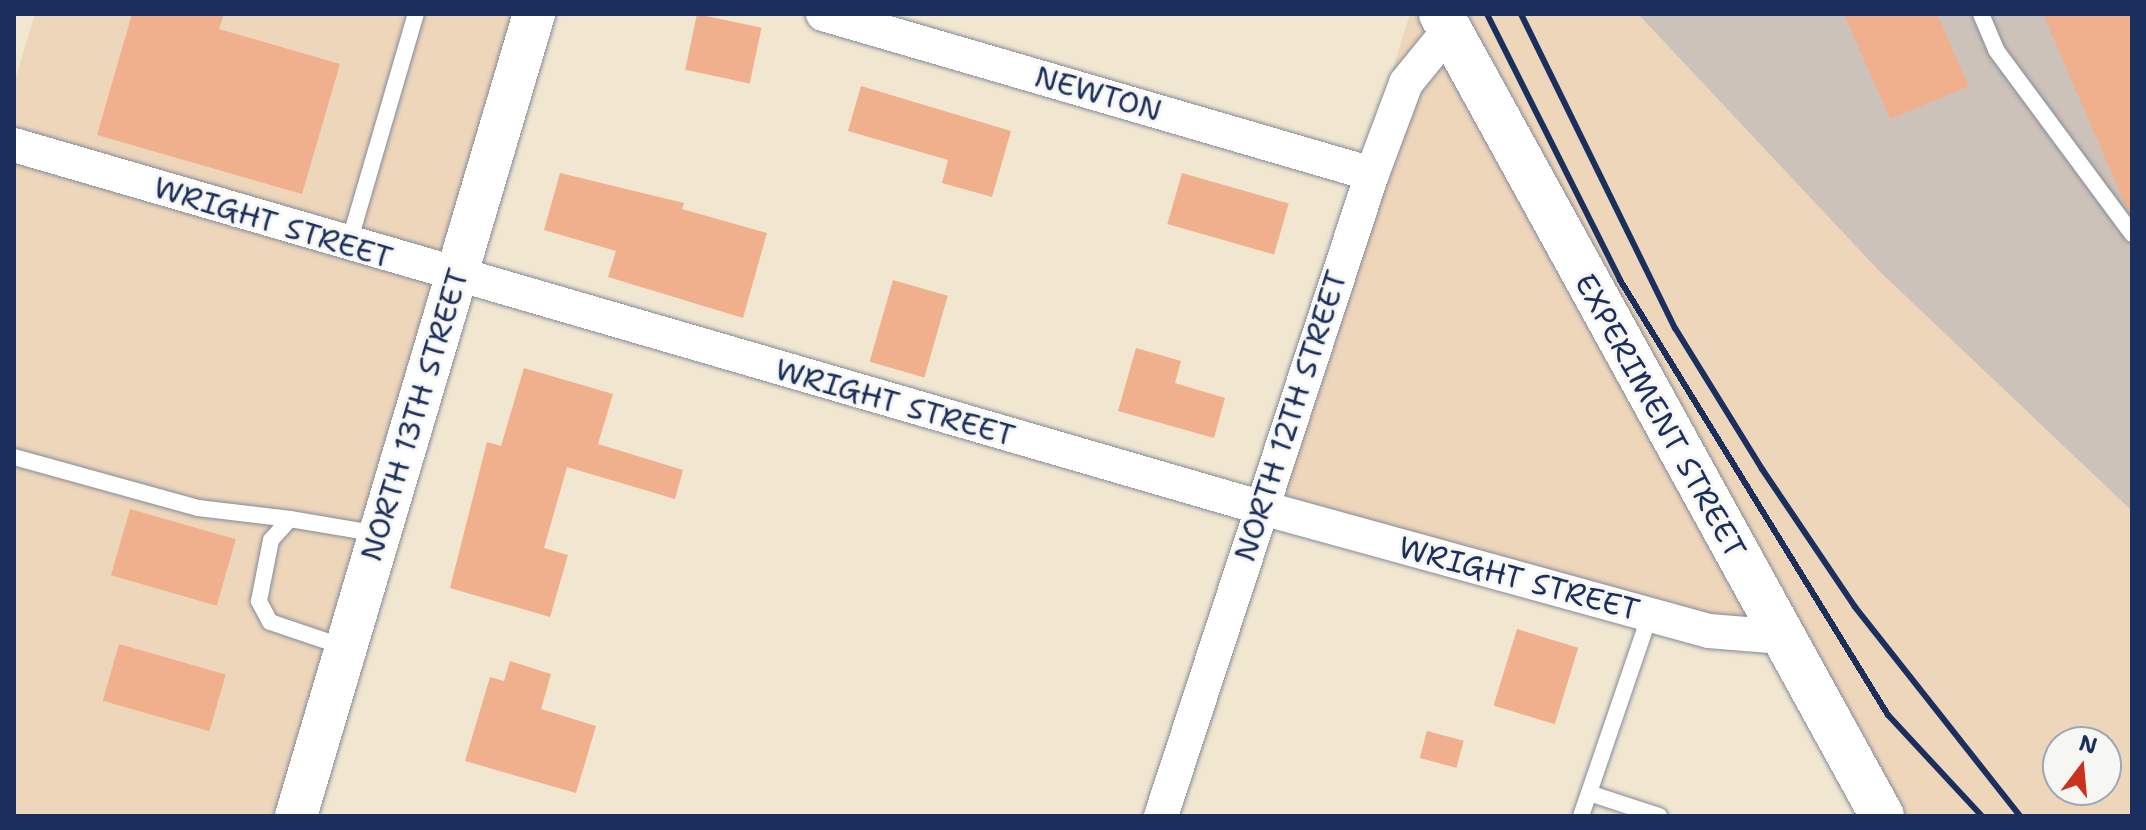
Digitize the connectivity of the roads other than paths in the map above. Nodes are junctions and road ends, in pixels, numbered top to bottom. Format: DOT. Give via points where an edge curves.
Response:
graph roads {
  1 [pos="416,14"];
  2 [pos="534,14"];
  3 [pos="823,14"];
  4 [pos="1981,14"];
  5 [pos="1445,22"];
  6 [pos="14,145"];
  7 [pos="1372,174"];
  8 [pos="2132,234"];
  9 [pos="348,246"];
  10 [pos="456,278"];
  11 [pos="14,457"];
  12 [pos="1259,507"];
  13 [pos="290,519"];
  14 [pos="380,534"];
  15 [pos="1650,615"];
  16 [pos="1782,637"];
  17 [pos="346,648"];
  18 [pos="1589,793"];
  19 [pos="296,816"];
  20 [pos="1161,816"];
  21 [pos="1581,816"];
  22 [pos="1659,816"];
  23 [pos="1882,816"];
  1 -- 9 [label="lane"];
  2 -- 10 [label="street, NORTH 13TH STREET"];
  3 -- 7 [label="street, NEWTON"];
  4 -- 8 [label="lane" via="1996,50"];
  5 -- 7 [label="street, NORTH 12TH STREET" via="1406,83"];
  5 -- 16 [label="main road, EXPERIMENT STREET"];
  6 -- 9 [label="street, WRIGHT STREET"];
  7 -- 12 [label="street, NORTH 12TH STREET"];
  9 -- 10 [label="street, WRIGHT STREET"];
  10 -- 12 [label="street, WRIGHT STREET"];
  10 -- 14 [label="street, NORTH 13TH STREET"];
  11 -- 13 [label="lane" via="198,508"];
  12 -- 15 [label="street, WRIGHT STREET"];
  12 -- 20 [label="street, NORTH 12TH STREET"];
  13 -- 14 [label="lane"];
  13 -- 17 [label="lane" via="271,540 259,601 270,622"];
  14 -- 17 [label="street, NORTH 13TH STREET"];
  15 -- 16 [label="street, WRIGHT STREET" via="1709,631"];
  15 -- 18 [label="lane"];
  16 -- 23 [label="main road, EXPERIMENT STREET"];
  17 -- 19 [label="street, NORTH 13TH STREET"];
  18 -- 21 [label="lane"];
  18 -- 22 [label="lane"];
}
